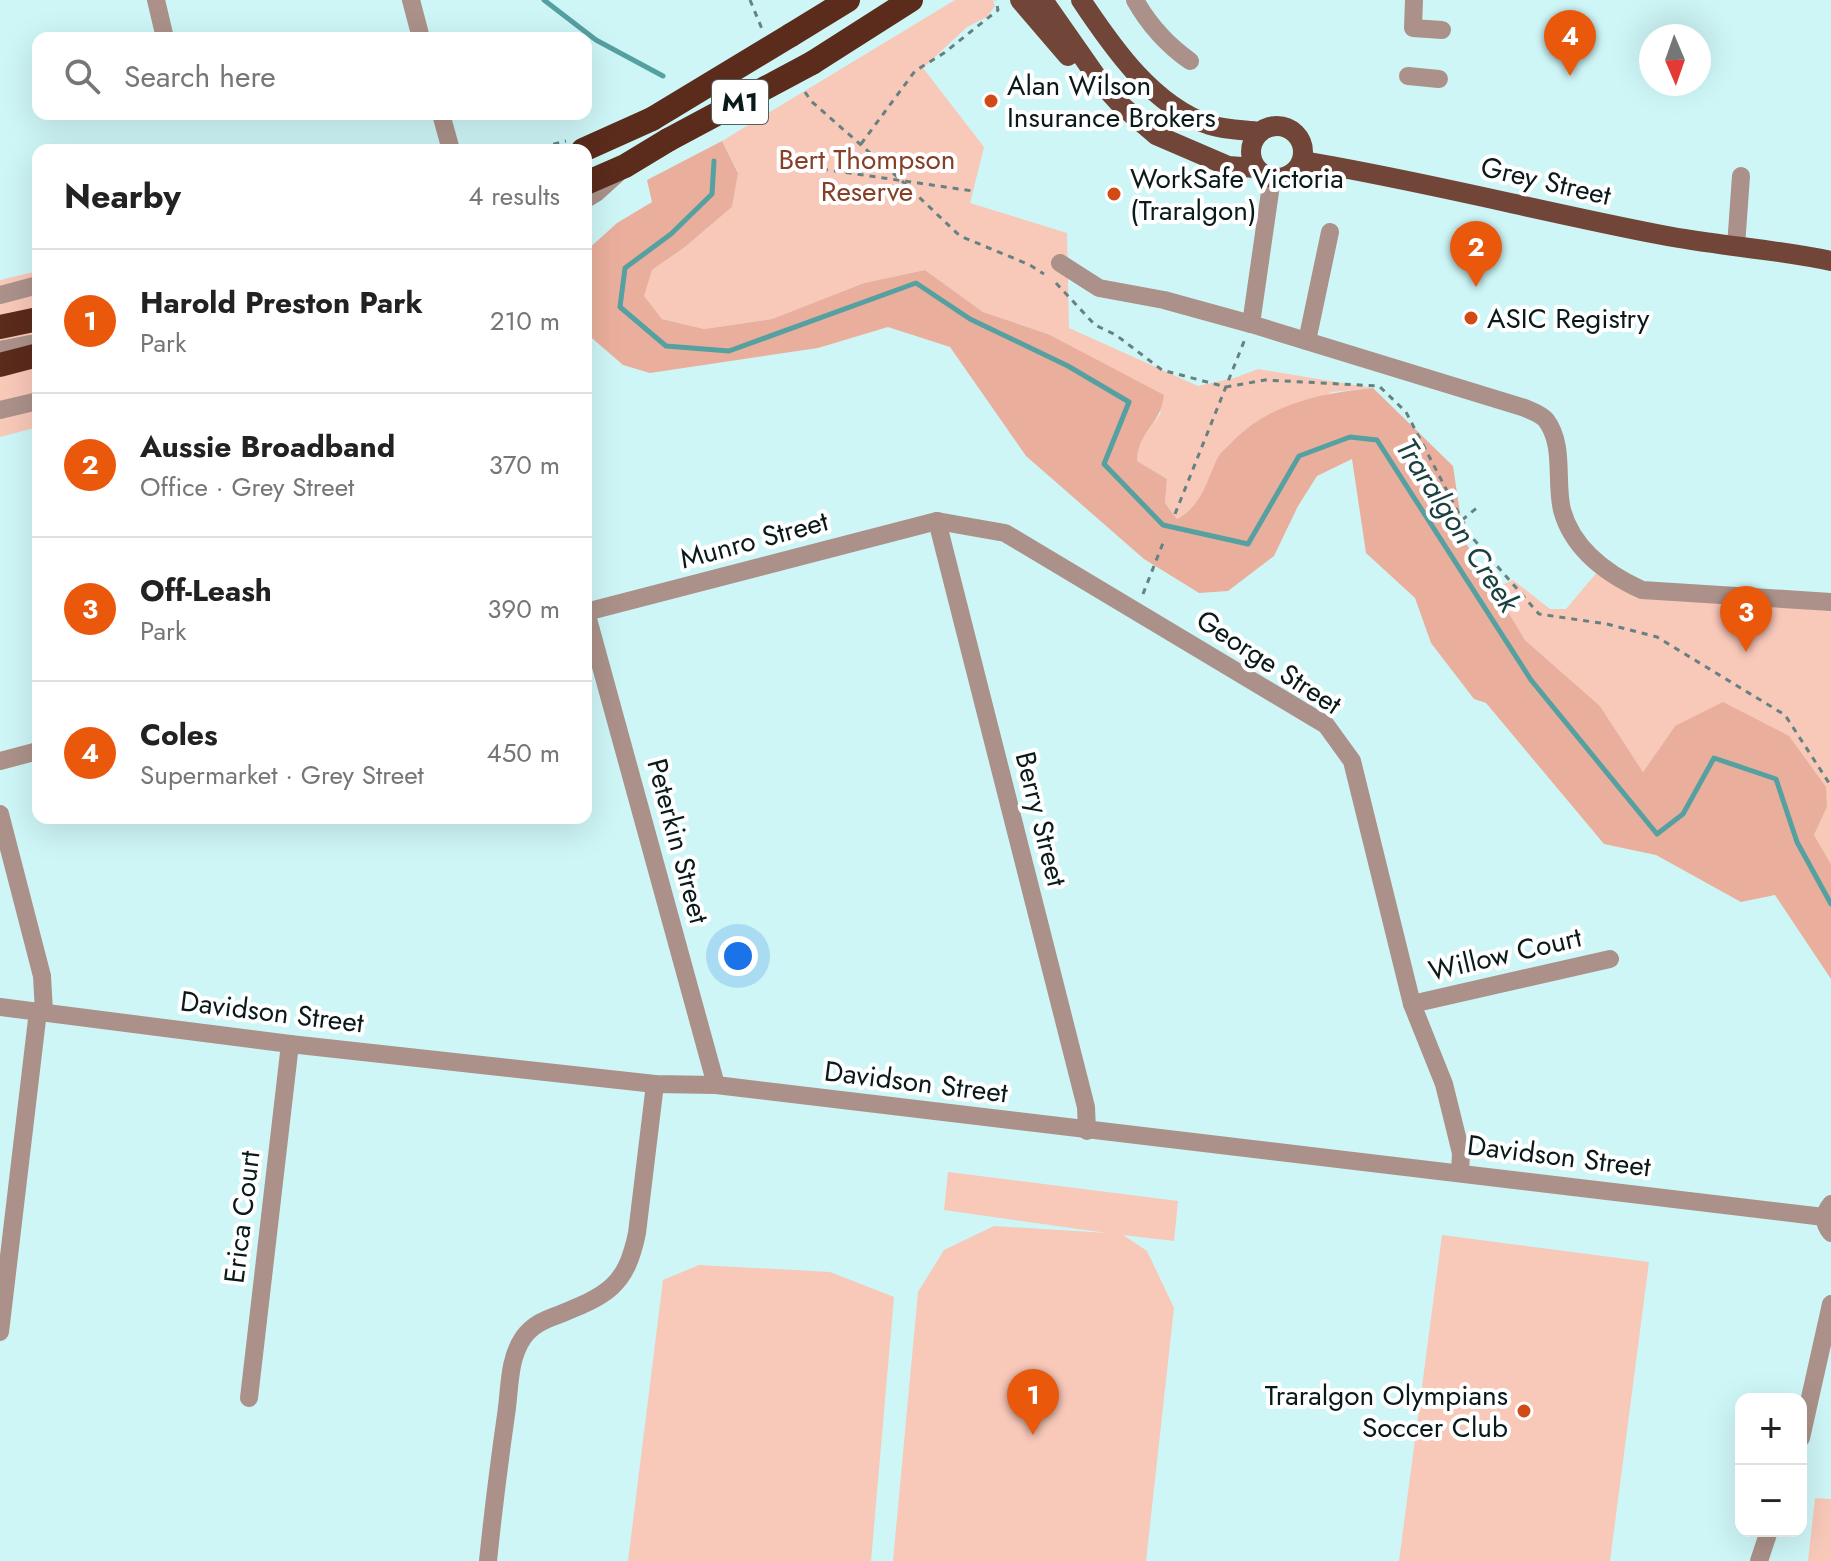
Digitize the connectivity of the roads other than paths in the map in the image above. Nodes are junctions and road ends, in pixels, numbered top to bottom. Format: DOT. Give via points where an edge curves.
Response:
graph roads {
  1 [pos="156,0"];
  2 [pos="411,0"];
  3 [pos="848,0"];
  4 [pos="911,0"];
  5 [pos="1020,0"];
  6 [pos="1043,0"];
  7 [pos="1081,0"];
  8 [pos="1091,0"];
  9 [pos="1135,0"];
  10 [pos="1414,0"];
  11 [pos="1442,30"];
  12 [pos="164,32"];
  13 [pos="419,32"];
  14 [pos="1190,61"];
  15 [pos="1408,76"];
  16 [pos="1439,79"];
  17 [pos="1143,81"];
  18 [pos="1101,83"];
  19 [pos="1121,105"];
  20 [pos="443,120"];
  21 [pos="1260,132"];
  22 [pos="449,144"];
  23 [pos="592,146"];
  24 [pos="1303,161"];
  25 [pos="625,166"];
  26 [pos="1264,173"];
  27 [pos="1741,176"];
  28 [pos="592,180"];
  29 [pos="592,195"];
  30 [pos="1330,232"];
  31 [pos="1736,246"];
  32 [pos="1831,247"];
  33 [pos="1778,250"];
  34 [pos="1831,261"];
  35 [pos="1060,263"];
  36 [pos="32,287"];
  37 [pos="0,295"];
  38 [pos="32,320"];
  39 [pos="1251,324"];
  40 [pos="0,327"];
  41 [pos="1307,341"];
  42 [pos="32,346"];
  43 [pos="0,350"];
  44 [pos="32,357"];
  45 [pos="0,365"];
  46 [pos="32,402"];
  47 [pos="0,410"];
  48 [pos="937,521"];
  49 [pos="1831,602"];
  50 [pos="592,610"];
  51 [pos="592,634"];
  52 [pos="32,753"];
  53 [pos="0,761"];
  54 [pos="0,814"];
  55 [pos="1610,959"];
  56 [pos="1412,1004"];
  57 [pos="0,1007"];
  58 [pos="41,1011"];
  59 [pos="290,1044"];
  60 [pos="655,1084"];
  61 [pos="716,1085"];
  62 [pos="1087,1131"];
  63 [pos="1460,1172"];
  64 [pos="1829,1218"];
  65 [pos="1831,1304"];
  66 [pos="0,1332"];
  67 [pos="249,1398"];
  68 [pos="1807,1411"];
  69 [pos="1767,1537"];
  70 [pos="488,1561"];
  71 [pos="1759,1561"];
  1 -- 12 [label="street"];
  2 -- 13 [label="street"];
  3 -- 23 [label="highway, M1, bridge" via="779,36 652,119"];
  4 -- 25 [label="highway, M1, bridge" via="812,63"];
  5 -- 18 [label="main road" via="1089,80"];
  6 -- 18 [label="main road"];
  7 -- 17 [label="main road"];
  8 -- 17 [label="main road"];
  9 -- 14 [label="street" via="1147,21"];
  10 -- 11 [label="street" via="1413,28"];
  15 -- 16 [label="street"];
  17 -- 19 [label="main road"];
  17 -- 21 [label="main road" via="1188,116 1213,126"];
  18 -- 19 [label="main road"];
  19 -- 26 [label="main road" via="1156,135 1228,166"];
  20 -- 22 [label="street"];
  21 -- 24 [label="main road" via="1271,126 1290,129 1304,147"];
  21 -- 26 [label="main road" via="1250,153"];
  24 -- 26 [label="main road" via="1289,176"];
  24 -- 31 [label="main road, Grey Street"];
  25 -- 28 [label="highway, M1"];
  25 -- 29 [label="street"];
  26 -- 39 [label="street"];
  27 -- 31 [label="street"];
  30 -- 41 [label="street"];
  31 -- 33 [label="main road, Grey Street"];
  32 -- 33 [label="main road, Grey Street"];
  33 -- 34 [label="main road, Grey Street"];
  35 -- 39 [label="street" via="1099,288"];
  36 -- 37 [label="street"];
  38 -- 40 [label="highway"];
  39 -- 41 [label="street"];
  41 -- 49 [label="street" via="1545,418 1555,439 1562,510 1574,536 1615,578 1642,590"];
  42 -- 43 [label="street"];
  44 -- 45 [label="highway"];
  46 -- 47 [label="street"];
  48 -- 50 [label="street, Munro Street"];
  48 -- 56 [label="street, George Street" via="1005,533 1326,725 1352,761"];
  48 -- 62 [label="street, Berry Street" via="1086,1107"];
  51 -- 61 [label="street, Peterkin Street"];
  52 -- 53 [label="street"];
  54 -- 58 [label="street" via="42,976"];
  55 -- 56 [label="street, Willow Court"];
  56 -- 63 [label="street, George Street" via="1444,1084 1461,1153"];
  57 -- 58 [label="street, Davidson Street"];
  58 -- 59 [label="street, Davidson Street"];
  58 -- 66 [label="street"];
  59 -- 60 [label="street, Davidson Street"];
  59 -- 67 [label="street, Erica Court"];
  60 -- 61 [label="street, Davidson Street"];
  60 -- 70 [label="street" via="637,1233 623,1274 611,1290 538,1322 516,1352"];
  61 -- 62 [label="street, Davidson Street"];
  62 -- 63 [label="street, Davidson Street"];
  63 -- 64 [label="street, Davidson Street"];
  65 -- 68 [label="street"];
  69 -- 71 [label="street"];
}
